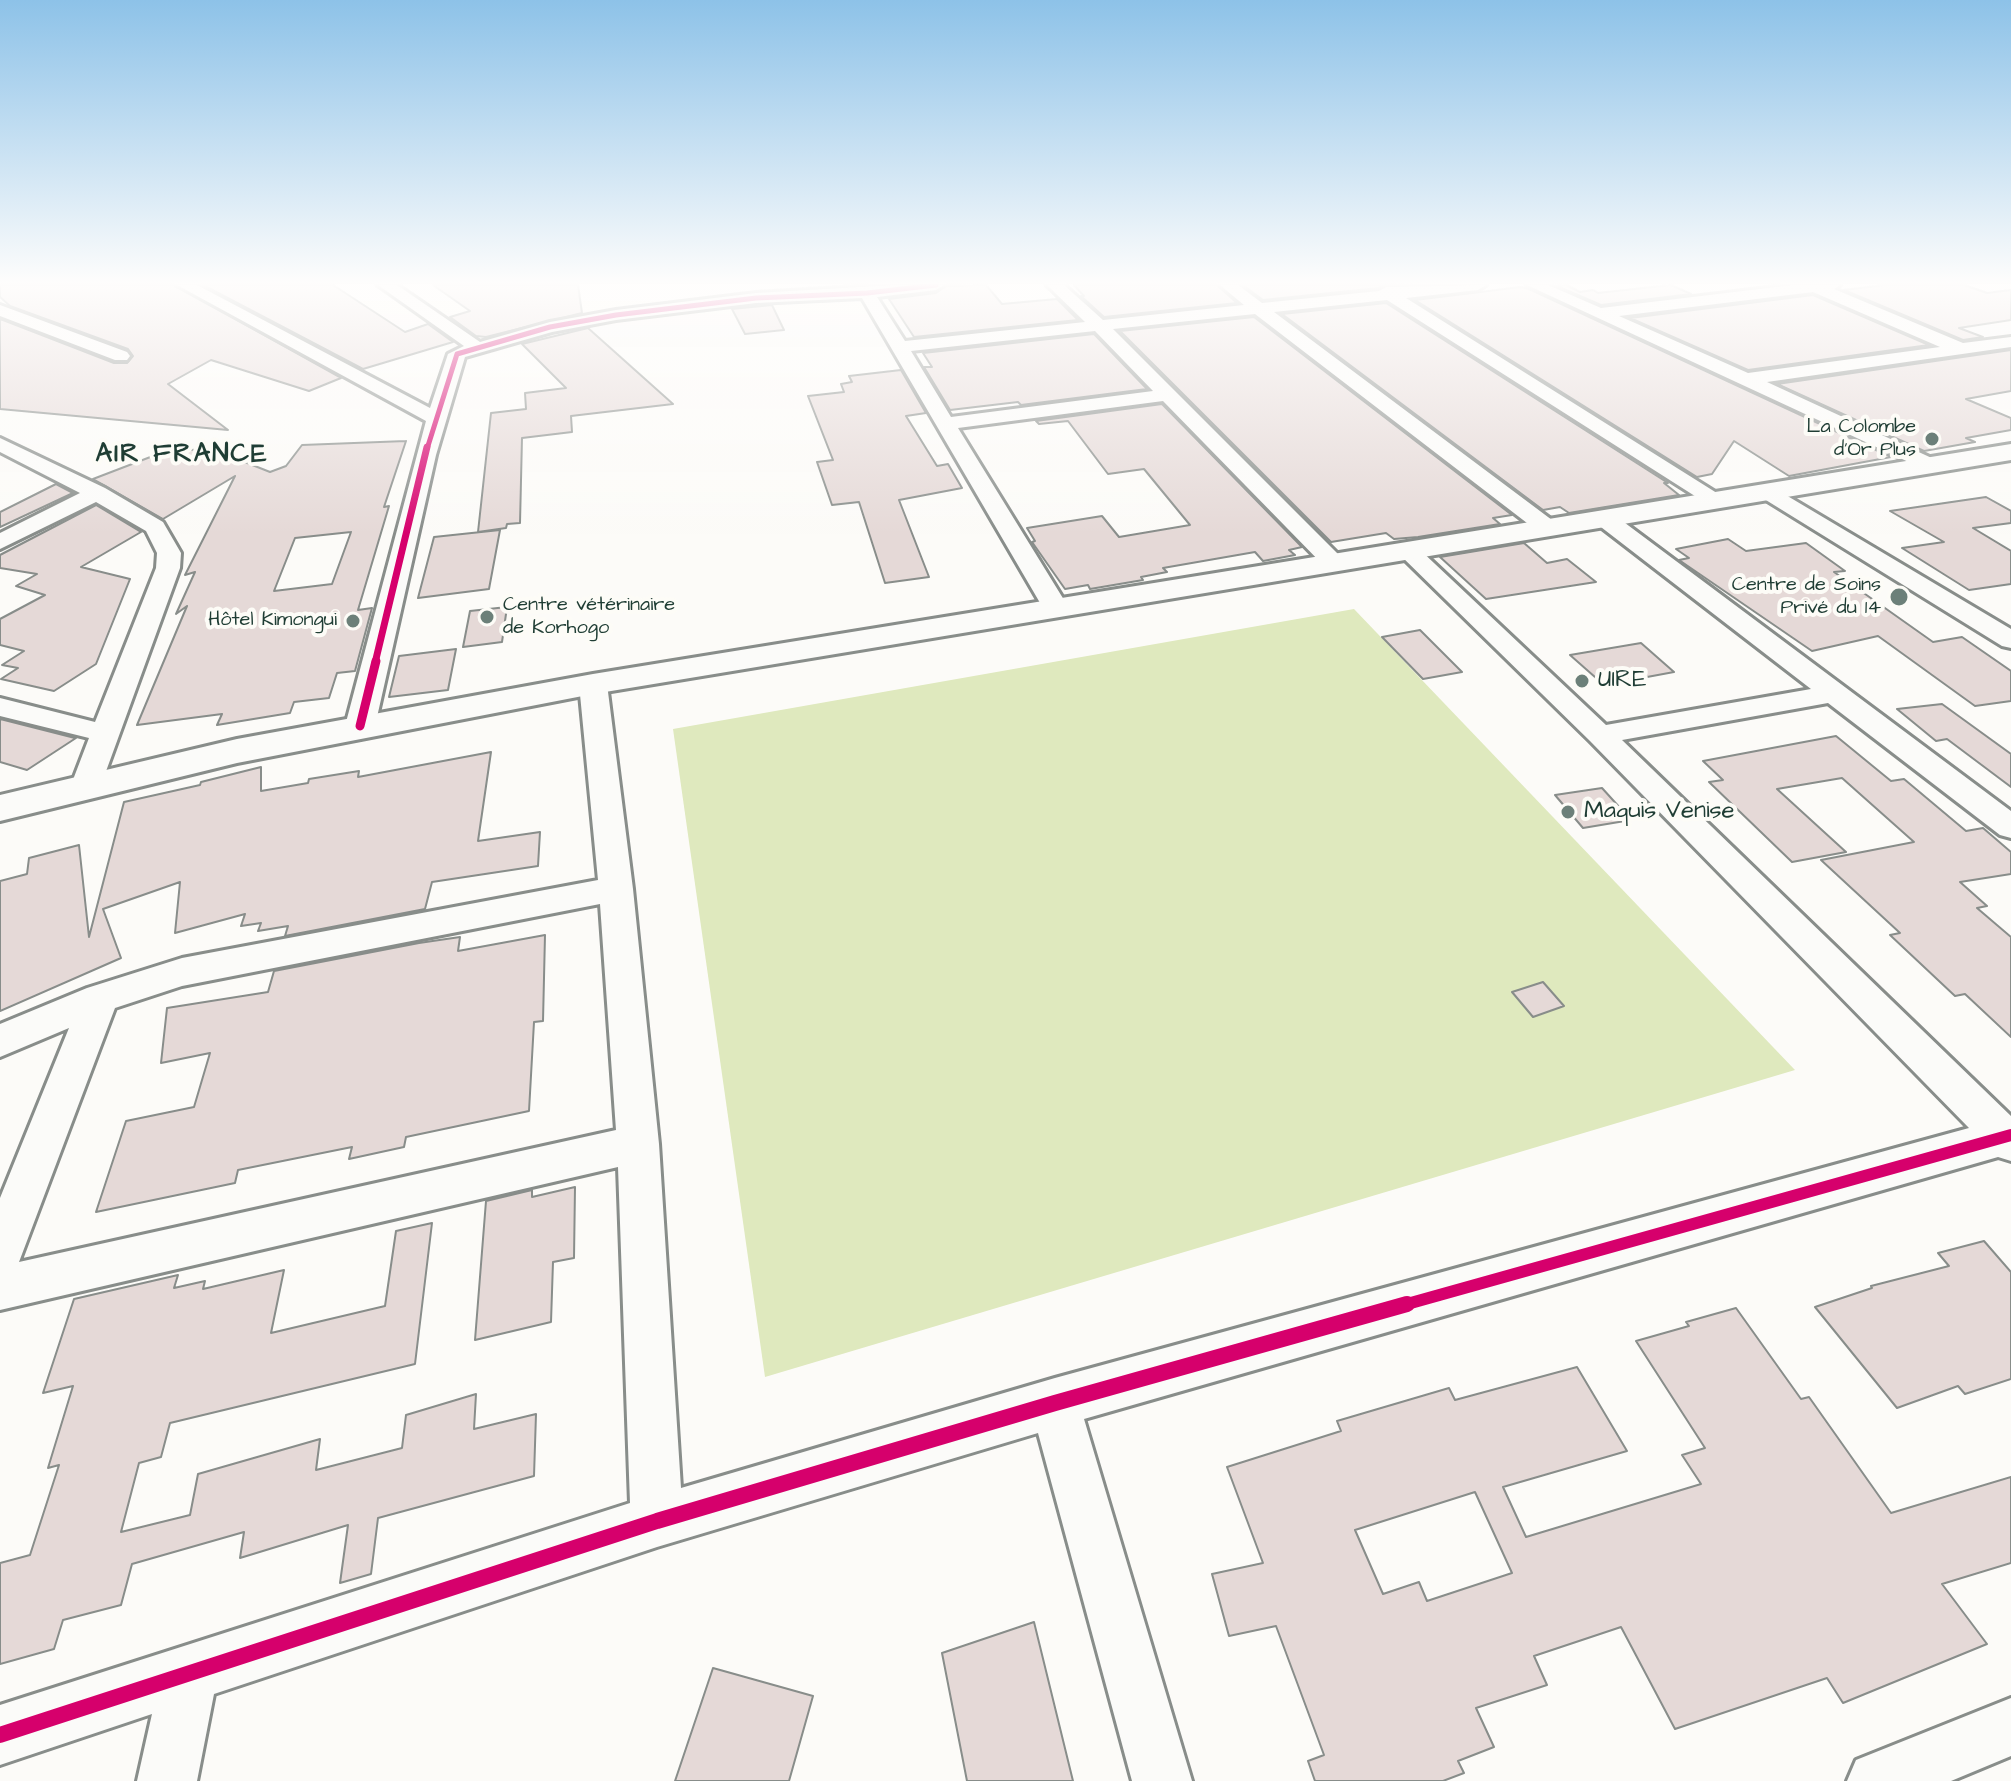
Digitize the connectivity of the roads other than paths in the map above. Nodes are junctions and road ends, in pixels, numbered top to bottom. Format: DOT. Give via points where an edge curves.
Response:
graph roads {
  1 [pos="341,368"];
  2 [pos="452,368"];
  3 [pos="912,368"];
  4 [pos="1139,368"];
  5 [pos="1337,368"];
  6 [pos="1507,368"];
  7 [pos="1722,368"];
  8 [pos="1824,368"];
  9 [pos="1746,379"];
  10 [pos="1164,395"];
  11 [pos="435,418"];
  12 [pos="946,424"];
  13 [pos="0,444"];
  14 [pos="2011,452"];
  15 [pos="1928,465"];
  16 [pos="1769,492"];
  17 [pos="97,493"];
  18 [pos="1717,500"];
  19 [pos="1605,519"];
  20 [pos="1548,528"];
  21 [pos="0,542"];
  22 [pos="1409,552"];
  23 [pos="1335,563"];
  24 [pos="1056,608"];
  25 [pos="2011,615"];
  26 [pos="1979,621"];
  27 [pos="2011,640"];
  28 [pos="593,684"];
  29 [pos="1835,693"];
  30 [pos="0,707"];
  31 [pos="360,726"];
  32 [pos="105,733"];
  33 [pos="1600,735"];
  34 [pos="86,785"];
  35 [pos="0,808"];
  36 [pos="2011,827"];
  37 [pos="616,889"];
  38 [pos="100,998"];
  39 [pos="0,1041"];
  40 [pos="2009,1138"];
  41 [pos="638,1144"];
  42 [pos="0,1253"];
  43 [pos="0,1288"];
  44 [pos="1055,1403"];
  45 [pos="657,1521"];
  46 [pos="189,1676"];
  47 [pos="2011,1727"];
  48 [pos="0,1735"];
  49 [pos="167,1781"];
  50 [pos="1162,1781"];
  51 [pos="1877,1781"];
  1 -- 11 [label="street"];
  2 -- 11 [label="street"];
  3 -- 12 [label="street"];
  4 -- 10 [label="street"];
  5 -- 20 [label="street"];
  6 -- 18 [label="street"];
  7 -- 9 [label="street"];
  8 -- 9 [label="street"];
  9 -- 15 [label="street"];
  10 -- 12 [label="street"];
  10 -- 23 [label="street"];
  11 -- 31 [label="street"];
  12 -- 24 [label="street"];
  13 -- 17 [label="street"];
  14 -- 15 [label="main road"];
  15 -- 16 [label="main road"];
  16 -- 18 [label="main road"];
  16 -- 26 [label="street"];
  17 -- 21 [label="street"];
  17 -- 32 [label="street" via="155,527 169,553 168,568"];
  18 -- 19 [label="main road"];
  19 -- 20 [label="main road"];
  19 -- 29 [label="street"];
  20 -- 22 [label="main road"];
  22 -- 23 [label="main road"];
  22 -- 33 [label="street"];
  23 -- 24 [label="main road"];
  24 -- 28 [label="main road"];
  25 -- 26 [label="street"];
  26 -- 27 [label="street"];
  28 -- 31 [label="main road"];
  28 -- 37 [label="street"];
  29 -- 33 [label="street"];
  29 -- 36 [label="street"];
  30 -- 32 [label="street"];
  31 -- 34 [label="main road"];
  32 -- 34 [label="street"];
  33 -- 40 [label="street"];
  34 -- 35 [label="main road"];
  37 -- 38 [label="street" via="182,972"];
  37 -- 41 [label="street"];
  38 -- 39 [label="street"];
  38 -- 42 [label="street"];
  40 -- 44 [label="street"];
  41 -- 43 [label="street"];
  41 -- 45 [label="street"];
  44 -- 45 [label="street"];
  44 -- 50 [label="street"];
  45 -- 46 [label="street"];
  46 -- 48 [label="street"];
  46 -- 49 [label="street"];
  47 -- 51 [label="street"];
}
